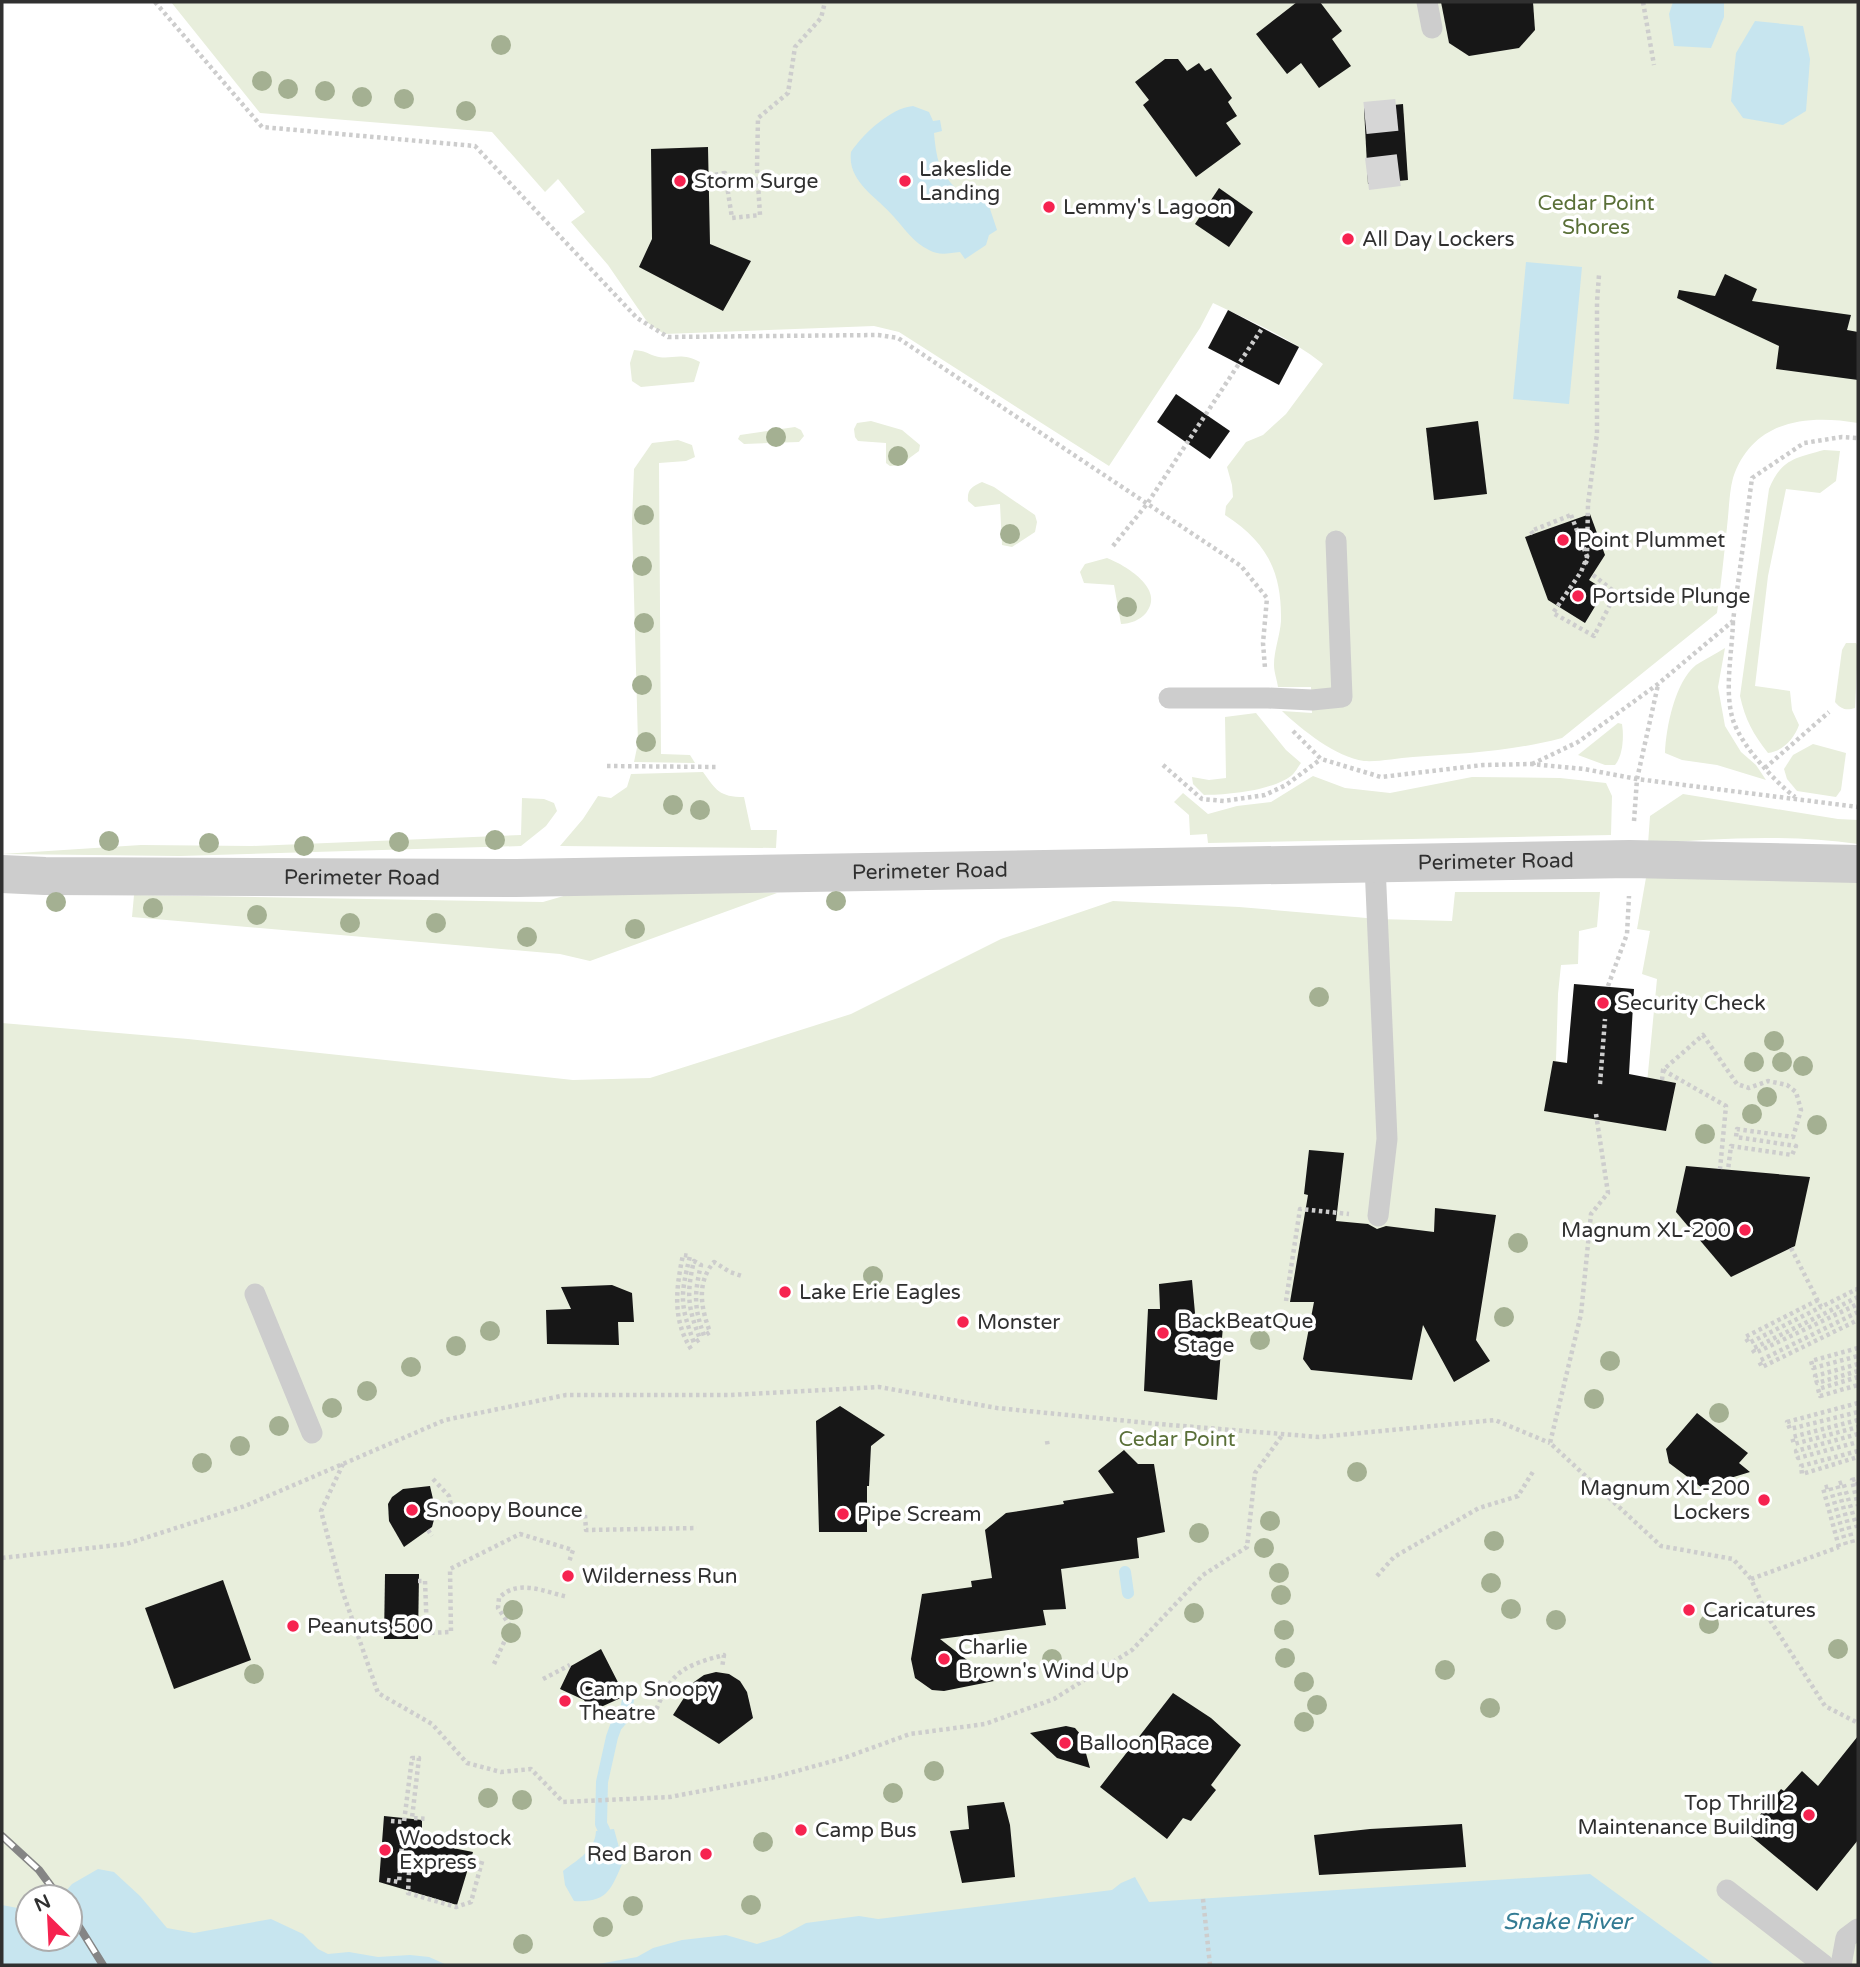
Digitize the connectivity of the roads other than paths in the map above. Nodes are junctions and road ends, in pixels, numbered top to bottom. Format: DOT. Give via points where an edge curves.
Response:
graph roads {
  1 [pos="1427,2"];
  2 [pos="1432,28"];
  3 [pos="1336,541"];
  4 [pos="1168,698"];
  5 [pos="1375,864"];
  6 [pos="1858,864"];
  7 [pos="2,874"];
  8 [pos="1378,1216"];
  9 [pos="255,1294"];
  10 [pos="312,1433"];
  11 [pos="1727,1890"];
  12 [pos="1858,1930"];
  13 [pos="1824,1965"];
  14 [pos="1841,1965"];
  1 -- 2 [label="lane"];
  3 -- 4 [label="lane" via="1342,697"];
  5 -- 6 [label="street, Perimeter Road" via="1630,859"];
  5 -- 7 [label="street, Perimeter Road" via="516,878"];
  5 -- 8 [label="lane" via="1387,1139"];
  9 -- 10 [label="lane"];
  11 -- 13 [label="lane"];
  12 -- 14 [label="lane" via="1846,1938"];
}
